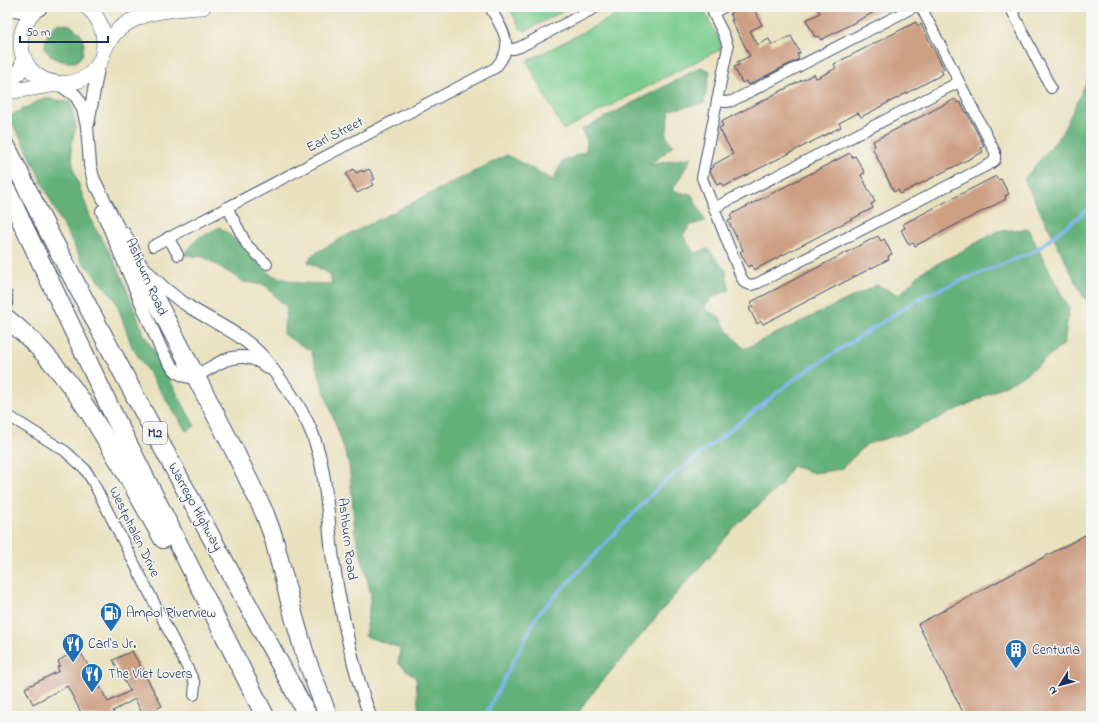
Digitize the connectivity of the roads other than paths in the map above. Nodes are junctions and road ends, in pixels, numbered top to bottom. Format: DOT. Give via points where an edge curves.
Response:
graph roads {
  1 [pos="13,7"];
  2 [pos="38,7"];
  3 [pos="87,7"];
  4 [pos="204,7"];
  5 [pos="490,7"];
  6 [pos="597,7"];
  7 [pos="724,7"];
  8 [pos="914,7"];
  9 [pos="921,7"];
  10 [pos="1010,7"];
  11 [pos="167,8"];
  12 [pos="711,10"];
  13 [pos="507,49"];
  14 [pos="24,57"];
  15 [pos="101,57"];
  16 [pos="959,82"];
  17 [pos="59,84"];
  18 [pos="7,85"];
  19 [pos="1051,88"];
  20 [pos="7,92"];
  21 [pos="717,101"];
  22 [pos="87,126"];
  23 [pos="7,148"];
  24 [pos="93,178"];
  25 [pos="7,191"];
  26 [pos="228,207"];
  27 [pos="714,208"];
  28 [pos="122,235"];
  29 [pos="168,237"];
  30 [pos="152,246"];
  31 [pos="178,255"];
  32 [pos="267,264"];
  33 [pos="7,295"];
  34 [pos="7,304"];
  35 [pos="7,318"];
  36 [pos="7,334"];
  37 [pos="59,371"];
  38 [pos="275,373"];
  39 [pos="196,377"];
  40 [pos="7,414"];
  41 [pos="186,561"];
  42 [pos="194,696"];
  43 [pos="265,716"];
  44 [pos="308,716"];
  45 [pos="328,716"];
  46 [pos="370,716"];
  1 -- 2 [label="highway"];
  2 -- 14 [label="main road" via="29,17 23,31 21,44"];
  3 -- 15 [label="main road" via="102,27 104,37"];
  4 -- 11 [label="main road"];
  5 -- 13 [label="street" via="504,34"];
  6 -- 13 [label="street" via="514,49"];
  7 -- 12 [label="street"];
  8 -- 21 [label="street" via="732,100"];
  9 -- 16 [label="street"];
  10 -- 19 [label="street"];
  11 -- 15 [label="main road" via="124,24 109,40"];
  12 -- 21 [label="street" via="728,47"];
  13 -- 26 [label="street, Earl Street" via="495,68"];
  14 -- 17 [label="main road" via="38,77"];
  14 -- 18 [label="main road" via="19,72"];
  15 -- 17 [label="main road" via="93,72 86,78"];
  15 -- 22 [label="street, Ashburn Road"];
  16 -- 27 [label="street"];
  16 -- 27 [label="street" via="996,154 995,160 982,167 751,285 742,280"];
  17 -- 20 [label="main road"];
  17 -- 22 [label="street, Ashburn Road" via="78,98"];
  21 -- 27 [label="street" via="702,178"];
  22 -- 24 [label="street, Ashburn Road"];
  23 -- 44 [label="highway, Warrego Highway / M2" via="143,411"];
  24 -- 28 [label="street, Ashburn Road"];
  24 -- 39 [label="street, Ashburn Road" via="109,229 161,349 176,371"];
  25 -- 41 [label="highway, M2"];
  26 -- 29 [label="street, Earl Street"];
  26 -- 32 [label="street" via="247,246"];
  28 -- 38 [label="street, Ashburn Road" via="138,260 158,282 183,303 225,326 254,348"];
  28 -- 39 [label="highway"];
  29 -- 30 [label="street, Earl Street"];
  29 -- 31 [label="street"];
  33 -- 34 [label="street"];
  35 -- 37 [label="highway" via="39,347"];
  36 -- 37 [label="highway" via="24,341"];
  37 -- 41 [label="highway" via="106,440 168,548"];
  38 -- 39 [label="street, Ashburn Road" via="258,361 241,357 230,359"];
  38 -- 46 [label="street, Ashburn Road" via="305,418 318,452 341,605"];
  39 -- 45 [label="highway" via="265,514 306,658"];
  40 -- 42 [label="street, Westphalen Drive" via="65,451 85,469 193,679"];
  41 -- 43 [label="highway, M2"];
}
